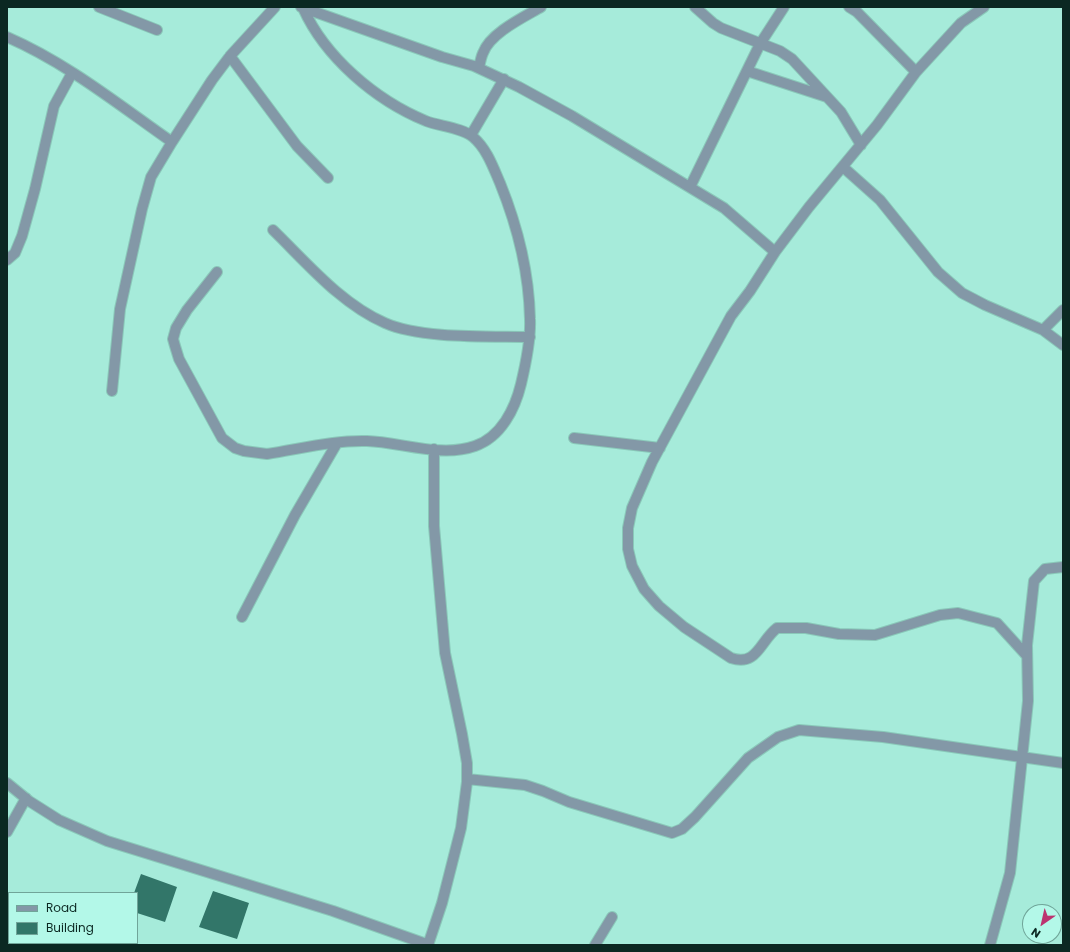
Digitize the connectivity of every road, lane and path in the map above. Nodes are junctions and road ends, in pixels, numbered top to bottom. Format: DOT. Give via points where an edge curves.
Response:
graph roads {
  1 [pos="100,7"];
  2 [pos="275,7"];
  3 [pos="302,7"];
  4 [pos="541,7"];
  5 [pos="695,7"];
  6 [pos="784,7"];
  7 [pos="849,7"];
  8 [pos="984,7"];
  9 [pos="157,30"];
  10 [pos="7,37"];
  11 [pos="760,44"];
  12 [pos="230,56"];
  13 [pos="479,68"];
  14 [pos="747,72"];
  15 [pos="916,72"];
  16 [pos="72,73"];
  17 [pos="504,79"];
  18 [pos="827,97"];
  19 [pos="471,135"];
  20 [pos="172,142"];
  21 [pos="861,145"];
  22 [pos="843,167"];
  23 [pos="328,178"];
  24 [pos="690,187"];
  25 [pos="273,230"];
  26 [pos="775,252"];
  27 [pos="7,260"];
  28 [pos="217,272"];
  29 [pos="1063,310"];
  30 [pos="1043,330"];
  31 [pos="530,337"];
  32 [pos="1063,345"];
  33 [pos="112,391"];
  34 [pos="574,438"];
  35 [pos="337,443"];
  36 [pos="660,448"];
  37 [pos="434,449"];
  38 [pos="1063,568"];
  39 [pos="242,617"];
  40 [pos="1027,656"];
  41 [pos="1023,758"];
  42 [pos="1063,763"];
  43 [pos="467,779"];
  44 [pos="7,783"];
  45 [pos="26,798"];
  46 [pos="7,832"];
  47 [pos="612,917"];
  48 [pos="428,945"];
  49 [pos="595,945"];
  50 [pos="990,945"];
  1 -- 9 [label="street"];
  2 -- 12 [label="street"];
  3 -- 13 [label="street"];
  3 -- 19 [label="street" via="310,23 340,63 367,87 426,121"];
  4 -- 13 [label="street" via="491,40 483,52"];
  5 -- 11 [label="street" via="713,23"];
  6 -- 11 [label="street"];
  7 -- 15 [label="street"];
  8 -- 15 [label="street" via="961,23"];
  10 -- 16 [label="street" via="31,47"];
  11 -- 14 [label="street"];
  11 -- 18 [label="street" via="780,51 792,59"];
  12 -- 20 [label="street"];
  12 -- 23 [label="street" via="297,146"];
  13 -- 17 [label="street"];
  14 -- 18 [label="street"];
  14 -- 24 [label="street"];
  15 -- 21 [label="street"];
  16 -- 20 [label="street"];
  16 -- 27 [label="street" via="54,106 22,236 16,253"];
  17 -- 19 [label="street"];
  17 -- 24 [label="street" via="572,116"];
  18 -- 21 [label="street" via="841,112"];
  19 -- 31 [label="street" via="488,154 508,203 520,247 529,297"];
  20 -- 33 [label="street" via="151,177 142,209 120,309"];
  21 -- 22 [label="street"];
  22 -- 26 [label="street"];
  22 -- 30 [label="street" via="880,200 938,272 962,293"];
  24 -- 26 [label="street" via="724,208"];
  25 -- 31 [label="street" via="349,301 386,324 421,332"];
  26 -- 36 [label="street" via="750,292 731,316"];
  28 -- 35 [label="street" via="187,310 176,328 173,339 179,359 222,438 235,448 267,454"];
  29 -- 30 [label="street"];
  30 -- 32 [label="street"];
  31 -- 37 [label="street" via="517,402 499,429 488,440 474,446"];
  34 -- 36 [label="street"];
  35 -- 37 [label="street" via="368,441"];
  35 -- 39 [label="street" via="295,515"];
  36 -- 40 [label="street" via="632,508 628,528 628,550 632,566 644,589 659,606 684,627 730,658 743,660 754,656 777,628 806,628 839,634 875,635 940,615 958,613 997,623"];
  37 -- 43 [label="street" via="434,526 445,653 462,734"];
  38 -- 40 [label="street" via="1045,569 1034,581"];
  40 -- 41 [label="street" via="1028,701"];
  41 -- 42 [label="street"];
  41 -- 43 [label="street" via="883,737 799,730 778,736 748,758 682,830 672,833 569,802 525,785"];
  41 -- 50 [label="street" via="1010,873"];
  43 -- 48 [label="street" via="461,828 442,903"];
  44 -- 45 [label="street"];
  45 -- 46 [label="street"];
  45 -- 48 [label="street" via="59,820 107,841 333,911"];
  47 -- 49 [label="street"];
}
